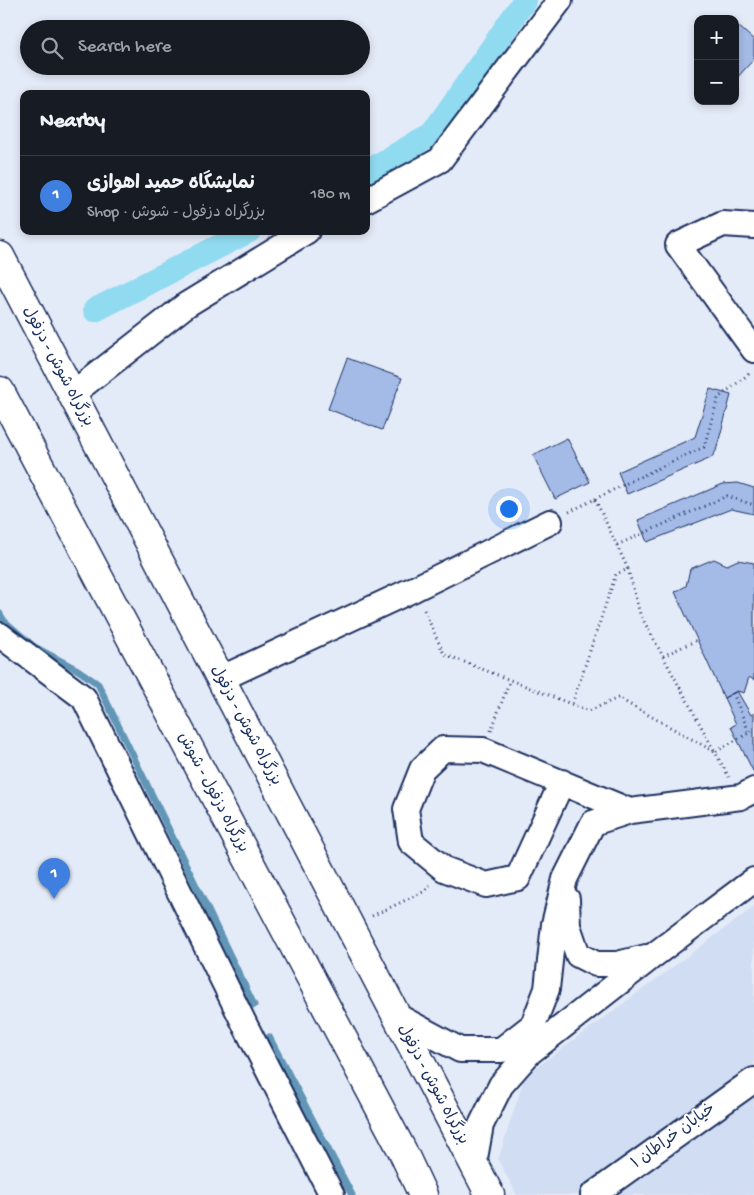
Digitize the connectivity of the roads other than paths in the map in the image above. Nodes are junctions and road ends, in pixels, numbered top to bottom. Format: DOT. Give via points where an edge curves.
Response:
graph roads {
  1 [pos="560,0"];
  2 [pos="370,198"];
  3 [pos="754,226"];
  4 [pos="301,235"];
  5 [pos="0,256"];
  6 [pos="754,350"];
  7 [pos="0,391"];
  8 [pos="72,394"];
  9 [pos="550,522"];
  10 [pos="0,635"];
  11 [pos="220,679"];
  12 [pos="562,782"];
  13 [pos="747,793"];
  14 [pos="630,811"];
  15 [pos="565,880"];
  16 [pos="754,880"];
  17 [pos="654,955"];
  18 [pos="397,1016"];
  19 [pos="754,1080"];
  20 [pos="474,1164"];
  21 [pos="332,1195"];
  22 [pos="423,1195"];
  23 [pos="490,1195"];
  24 [pos="593,1195"];
  1 -- 2 [label="street" via="440,160"];
  3 -- 6 [label="street" via="723,224 678,246"];
  4 -- 8 [label="street" via="186,306"];
  5 -- 8 [label="highway, بزرگراه شوش - دزفول"];
  7 -- 22 [label="highway, بزرگراه دزفول - شوش"];
  8 -- 11 [label="highway, بزرگراه شوش - دزفول"];
  9 -- 11 [label="street"];
  10 -- 21 [label="street" via="84,698"];
  11 -- 18 [label="highway, بزرگراه شوش - دزفول"];
  12 -- 12 [label="street" via="483,750 443,749 422,769 406,809 412,842 444,870 486,885 518,878"];
  12 -- 14 [label="street"];
  13 -- 14 [label="street"];
  14 -- 15 [label="street" via="593,823"];
  15 -- 17 [label="street" via="568,926 578,955 596,964 617,964"];
  15 -- 18 [label="street" via="554,924 547,989 533,1025 501,1050 460,1050"];
  16 -- 17 [label="street"];
  17 -- 20 [label="street" via="530,1052 501,1085 481,1125"];
  18 -- 20 [label="highway, بزرگراه شوش - دزفول"];
  19 -- 24 [label="street, خیابان خراطان ۱"];
  20 -- 23 [label="highway, بزرگراه شوش - دزفول"];
}
